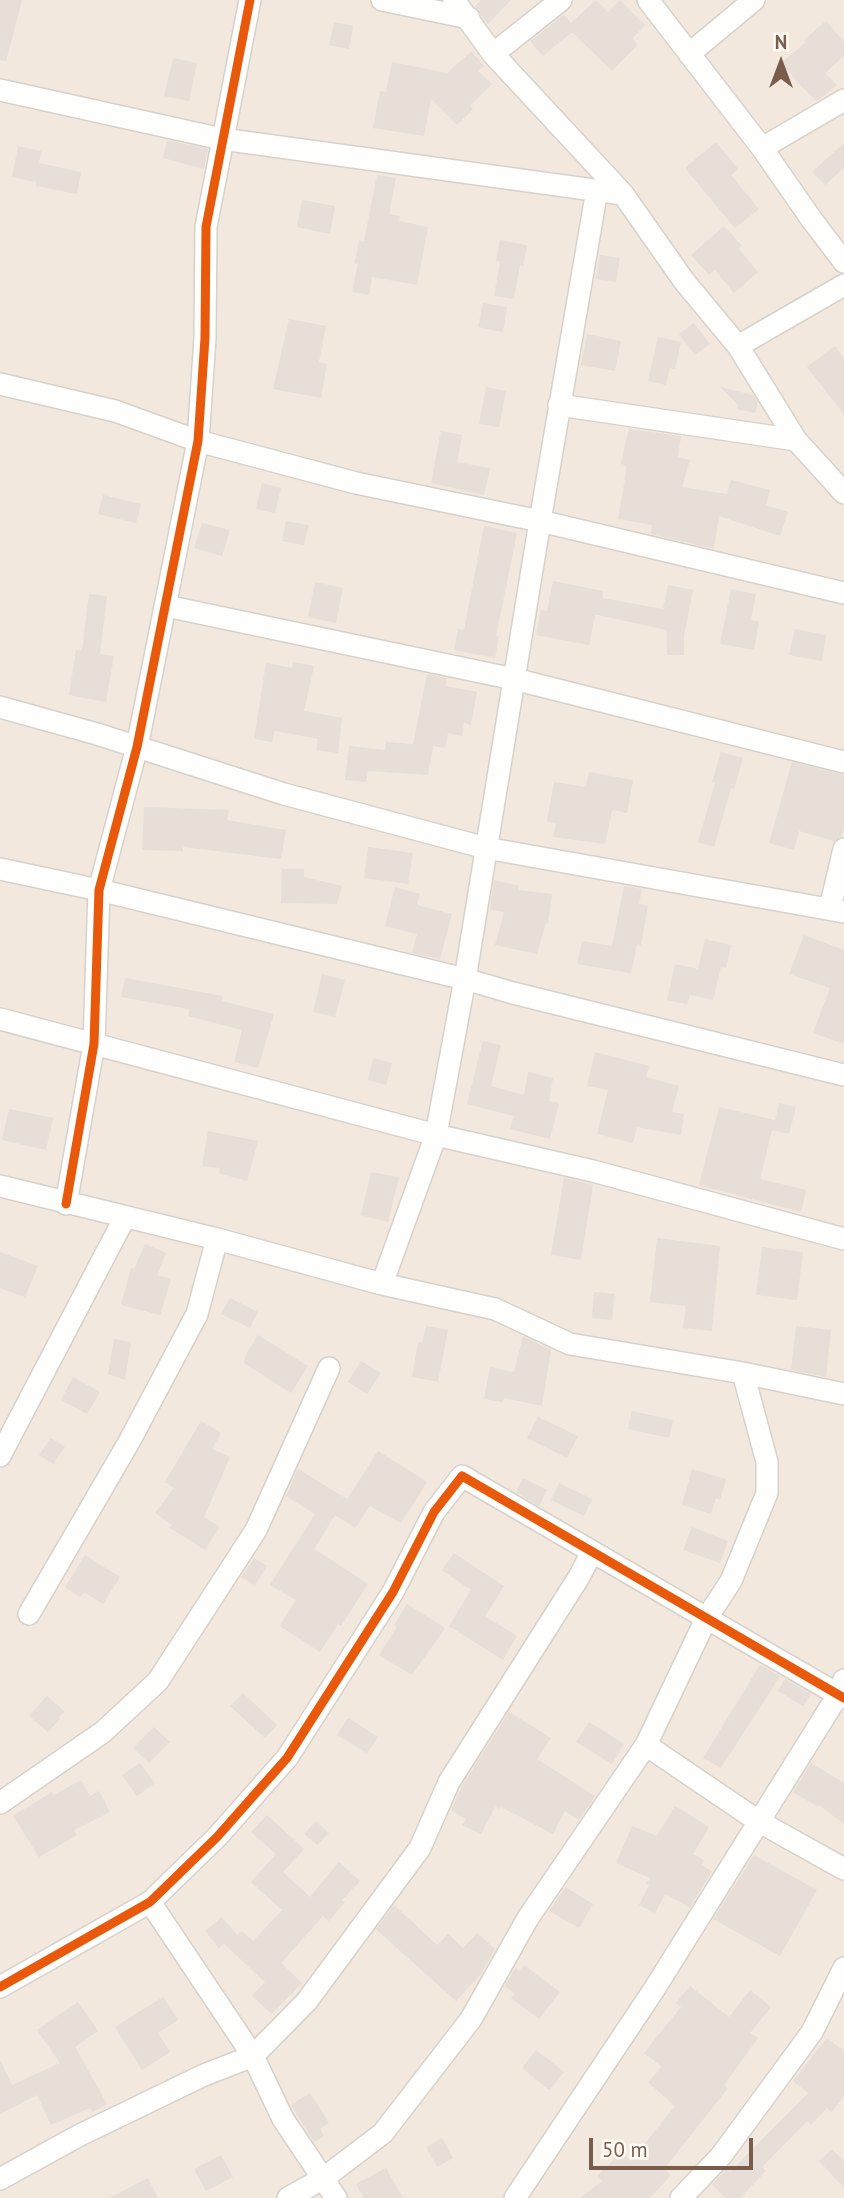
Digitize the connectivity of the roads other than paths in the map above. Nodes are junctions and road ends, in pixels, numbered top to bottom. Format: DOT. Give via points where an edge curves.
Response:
graph roads {
  1 [pos="250,0"];
  2 [pos="382,0"];
  3 [pos="454,0"];
  4 [pos="561,0"];
  5 [pos="648,0"];
  6 [pos="754,0"];
  7 [pos="469,18"];
  8 [pos="493,54"];
  9 [pos="689,54"];
  10 [pos="0,90"];
  11 [pos="844,100"];
  12 [pos="222,139"];
  13 [pos="762,148"];
  14 [pos="597,190"];
  15 [pos="623,194"];
  16 [pos="844,262"];
  17 [pos="844,285"];
  18 [pos="738,346"];
  19 [pos="0,384"];
  20 [pos="559,405"];
  21 [pos="796,440"];
  22 [pos="198,441"];
  23 [pos="844,493"];
  24 [pos="540,521"];
  25 [pos="844,593"];
  26 [pos="166,606"];
  27 [pos="514,679"];
  28 [pos="0,708"];
  29 [pos="137,747"];
  30 [pos="844,762"];
  31 [pos="486,848"];
  32 [pos="844,849"];
  33 [pos="0,869"];
  34 [pos="99,890"];
  35 [pos="837,910"];
  36 [pos="465,979"];
  37 [pos="0,1018"];
  38 [pos="94,1044"];
  39 [pos="844,1075"];
  40 [pos="436,1135"];
  41 [pos="0,1186"];
  42 [pos="66,1203"];
  43 [pos="125,1217"];
  44 [pos="217,1238"];
  45 [pos="844,1239"];
  46 [pos="382,1284"];
  47 [pos="329,1368"];
  48 [pos="743,1373"];
  49 [pos="844,1394"];
  50 [pos="0,1456"];
  51 [pos="592,1552"];
  52 [pos="29,1614"];
  53 [pos="706,1619"];
  54 [pos="842,1691"];
  55 [pos="646,1745"];
  56 [pos="0,1803"];
  57 [pos="758,1821"];
  58 [pos="844,1869"];
  59 [pos="150,1902"];
  60 [pos="844,1968"];
  61 [pos="0,1987"];
  62 [pos="253,2056"];
  63 [pos="324,2178"];
  64 [pos="0,2179"];
  65 [pos="288,2198"];
  66 [pos="336,2198"];
  67 [pos="515,2198"];
  68 [pos="681,2198"];
  1 -- 12 [label="street"];
  2 -- 7 [label="street"];
  3 -- 7 [label="street"];
  4 -- 8 [label="street"];
  5 -- 9 [label="street"];
  6 -- 9 [label="street"];
  7 -- 8 [label="street"];
  8 -- 15 [label="street"];
  9 -- 13 [label="street"];
  10 -- 12 [label="street"];
  11 -- 13 [label="street"];
  12 -- 14 [label="street"];
  12 -- 22 [label="street" via="206,227"];
  13 -- 16 [label="street"];
  14 -- 15 [label="street"];
  14 -- 20 [label="street"];
  15 -- 18 [label="street" via="684,281"];
  17 -- 18 [label="street"];
  18 -- 21 [label="street"];
  19 -- 22 [label="street" via="115,411"];
  20 -- 21 [label="street"];
  20 -- 24 [label="street"];
  21 -- 23 [label="street"];
  22 -- 24 [label="street" via="356,483"];
  22 -- 26 [label="street"];
  24 -- 25 [label="street"];
  24 -- 27 [label="street"];
  26 -- 27 [label="street"];
  26 -- 29 [label="street"];
  27 -- 30 [label="street"];
  27 -- 31 [label="street"];
  28 -- 29 [label="street"];
  29 -- 31 [label="street" via="284,794"];
  29 -- 34 [label="street"];
  31 -- 35 [label="street"];
  31 -- 36 [label="street"];
  32 -- 35 [label="street"];
  33 -- 34 [label="street"];
  34 -- 36 [label="street"];
  34 -- 38 [label="street"];
  36 -- 39 [label="street"];
  36 -- 40 [label="street"];
  37 -- 38 [label="street"];
  38 -- 40 [label="street"];
  38 -- 42 [label="street"];
  40 -- 45 [label="street" via="593,1171"];
  40 -- 46 [label="street"];
  41 -- 42 [label="street"];
  42 -- 43 [label="street"];
  43 -- 44 [label="street"];
  43 -- 50 [label="street"];
  44 -- 46 [label="street"];
  44 -- 52 [label="street" via="197,1314"];
  46 -- 48 [label="street" via="495,1309 570,1344"];
  47 -- 56 [label="street" via="256,1530 158,1681 103,1732"];
  48 -- 49 [label="street"];
  48 -- 53 [label="street" via="767,1462 767,1493 731,1581"];
  51 -- 53 [label="street"];
  51 -- 59 [label="street" via="462,1476 434,1512 393,1592 287,1758 217,1837"];
  51 -- 62 [label="street" via="449,1782 420,1847 307,2001"];
  53 -- 54 [label="street"];
  53 -- 55 [label="street"];
  54 -- 57 [label="street"];
  55 -- 57 [label="street"];
  55 -- 63 [label="street" via="528,1918 471,2019 383,2133"];
  57 -- 58 [label="street"];
  57 -- 67 [label="street" via="655,1988"];
  59 -- 61 [label="street"];
  59 -- 62 [label="street"];
  60 -- 68 [label="street" via="812,2032 721,2156"];
  62 -- 63 [label="street" via="283,2119"];
  62 -- 64 [label="street" via="80,2135"];
  63 -- 65 [label="street"];
  63 -- 66 [label="street"];
}
